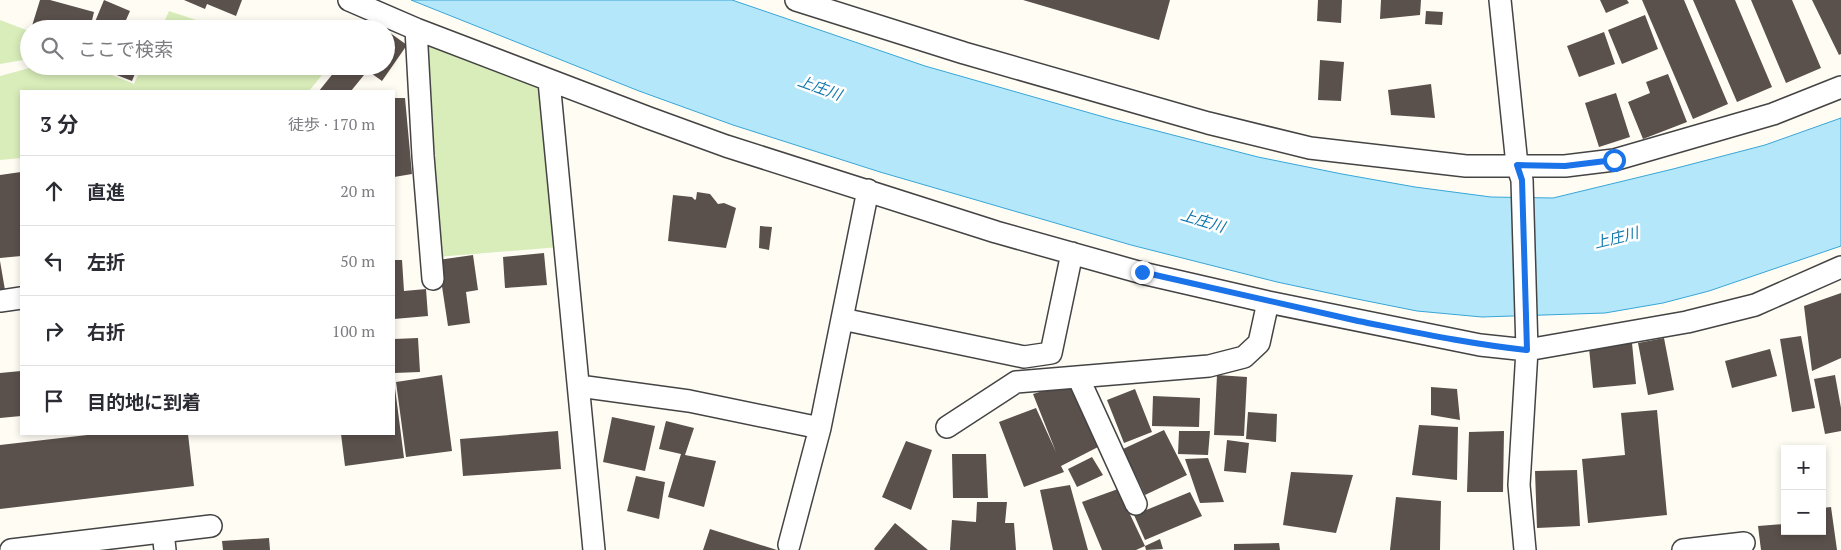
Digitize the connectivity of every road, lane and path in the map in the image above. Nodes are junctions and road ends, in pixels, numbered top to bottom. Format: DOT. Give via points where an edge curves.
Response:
graph roads {
  1 [pos="349,0"];
  2 [pos="796,0"];
  3 [pos="1500,0"];
  4 [pos="416,29"];
  5 [pos="549,81"];
  6 [pos="1841,87"];
  7 [pos="1519,173"];
  8 [pos="868,190"];
  9 [pos="1072,253"];
  10 [pos="1841,267"];
  11 [pos="433,279"];
  12 [pos="20,298"];
  13 [pos="0,301"];
  14 [pos="1268,302"];
  15 [pos="842,319"];
  16 [pos="1526,345"];
  17 [pos="1078,377"];
  18 [pos="579,386"];
  19 [pos="947,427"];
  20 [pos="820,428"];
  21 [pos="1136,504"];
  22 [pos="212,526"];
  23 [pos="164,541"];
  24 [pos="1744,543"];
  25 [pos="789,545"];
  26 [pos="60,547"];
  27 [pos="11,550"];
  28 [pos="594,550"];
  29 [pos="1525,550"];
  30 [pos="1683,550"];
  1 -- 4 [label="street"];
  2 -- 7 [label="street" via="964,53 1208,123 1310,148"];
  3 -- 7 [label="street"];
  4 -- 5 [label="street"];
  4 -- 11 [label="street"];
  5 -- 8 [label="street" via="726,146"];
  5 -- 18 [label="street"];
  6 -- 7 [label="street" via="1773,114 1614,160"];
  7 -- 16 [label="street"];
  8 -- 9 [label="street"];
  8 -- 15 [label="street"];
  9 -- 14 [label="street"];
  9 -- 15 [label="street" via="1051,353 1024,357"];
  10 -- 16 [label="street" via="1747,307 1687,322"];
  12 -- 13 [label="street"];
  14 -- 16 [label="street" via="1480,345"];
  14 -- 17 [label="street" via="1259,343 1244,357 1209,366"];
  15 -- 20 [label="street"];
  16 -- 29 [label="street" via="1519,485"];
  17 -- 19 [label="street" via="1016,382"];
  17 -- 21 [label="street"];
  18 -- 20 [label="street" via="689,401"];
  18 -- 28 [label="street"];
  20 -- 25 [label="street"];
  22 -- 23 [label="street"];
  23 -- 26 [label="street"];
  24 -- 30 [label="street"];
  26 -- 27 [label="street"];
}
